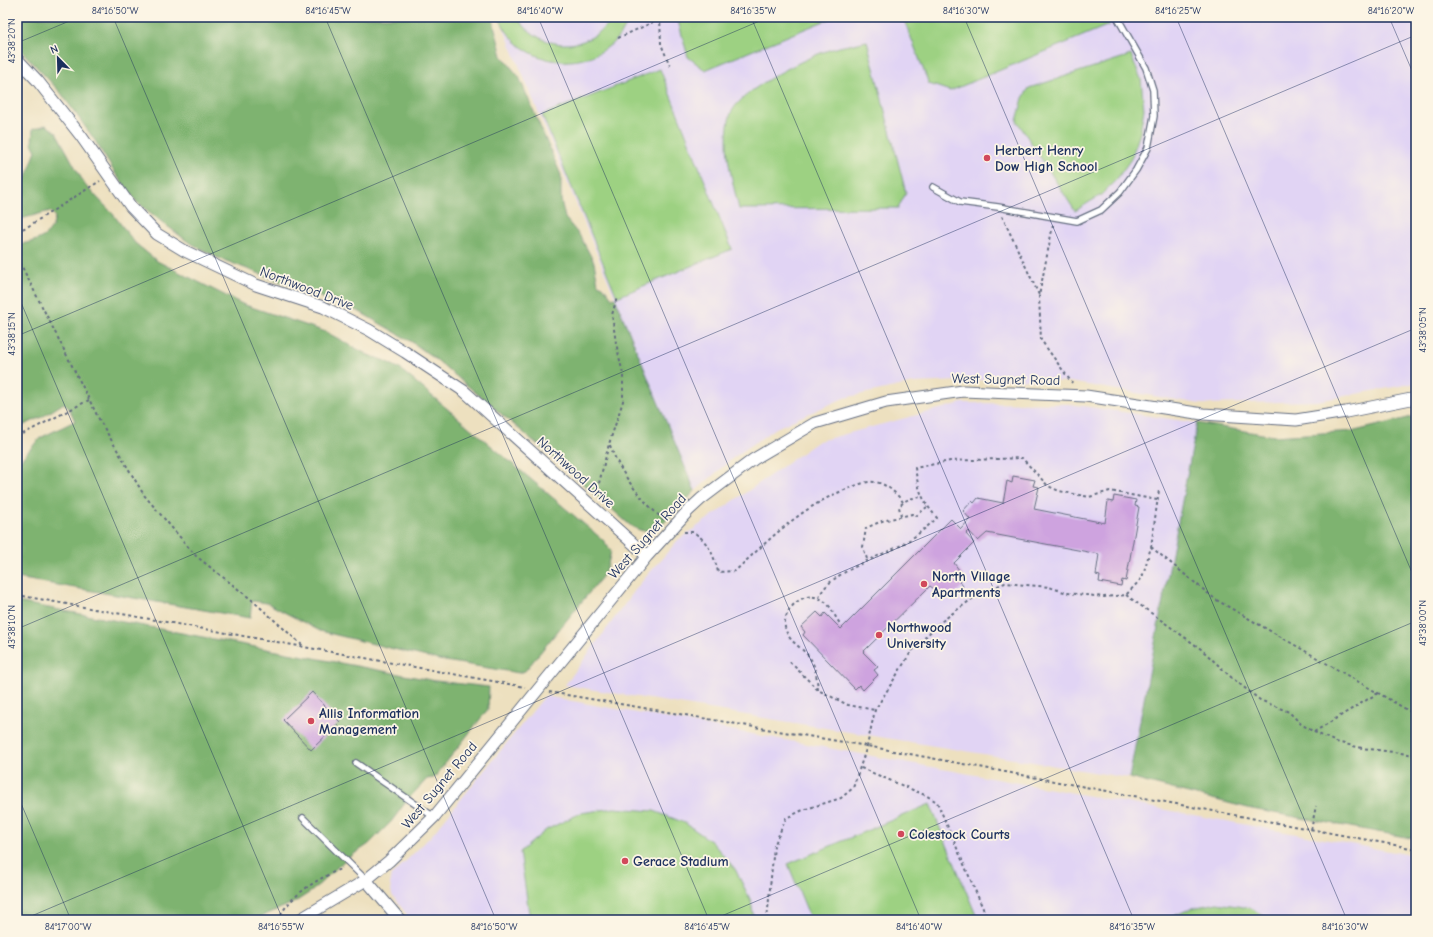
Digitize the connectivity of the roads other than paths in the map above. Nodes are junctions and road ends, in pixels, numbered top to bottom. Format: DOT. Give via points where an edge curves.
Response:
graph roads {
  1 [pos="1117,17"];
  2 [pos="17,59"];
  3 [pos="933,187"];
  4 [pos="1416,398"];
  5 [pos="647,556"];
  6 [pos="356,763"];
  7 [pos="434,817"];
  8 [pos="303,818"];
  9 [pos="366,880"];
  10 [pos="299,920"];
  11 [pos="400,920"];
  1 -- 3 [label="lane" via="1146,68 1153,90 1154,116 1148,148 1128,181 1101,210 1077,220 1054,217 960,202"];
  2 -- 5 [label="street, Northwood Drive" via="81,136 131,207 162,238 256,285 323,307 369,330 464,391"];
  4 -- 5 [label="street, West Sugnet Road" via="1296,420 1202,414 1086,396 963,391 886,402 815,423 754,459 701,499"];
  5 -- 7 [label="street, West Sugnet Road"];
  6 -- 7 [label="lane"];
  7 -- 9 [label="street, West Sugnet Road" via="395,856"];
  8 -- 9 [label="lane"];
  9 -- 10 [label="street, West Sugnet Road"];
  9 -- 11 [label="street"];
}
